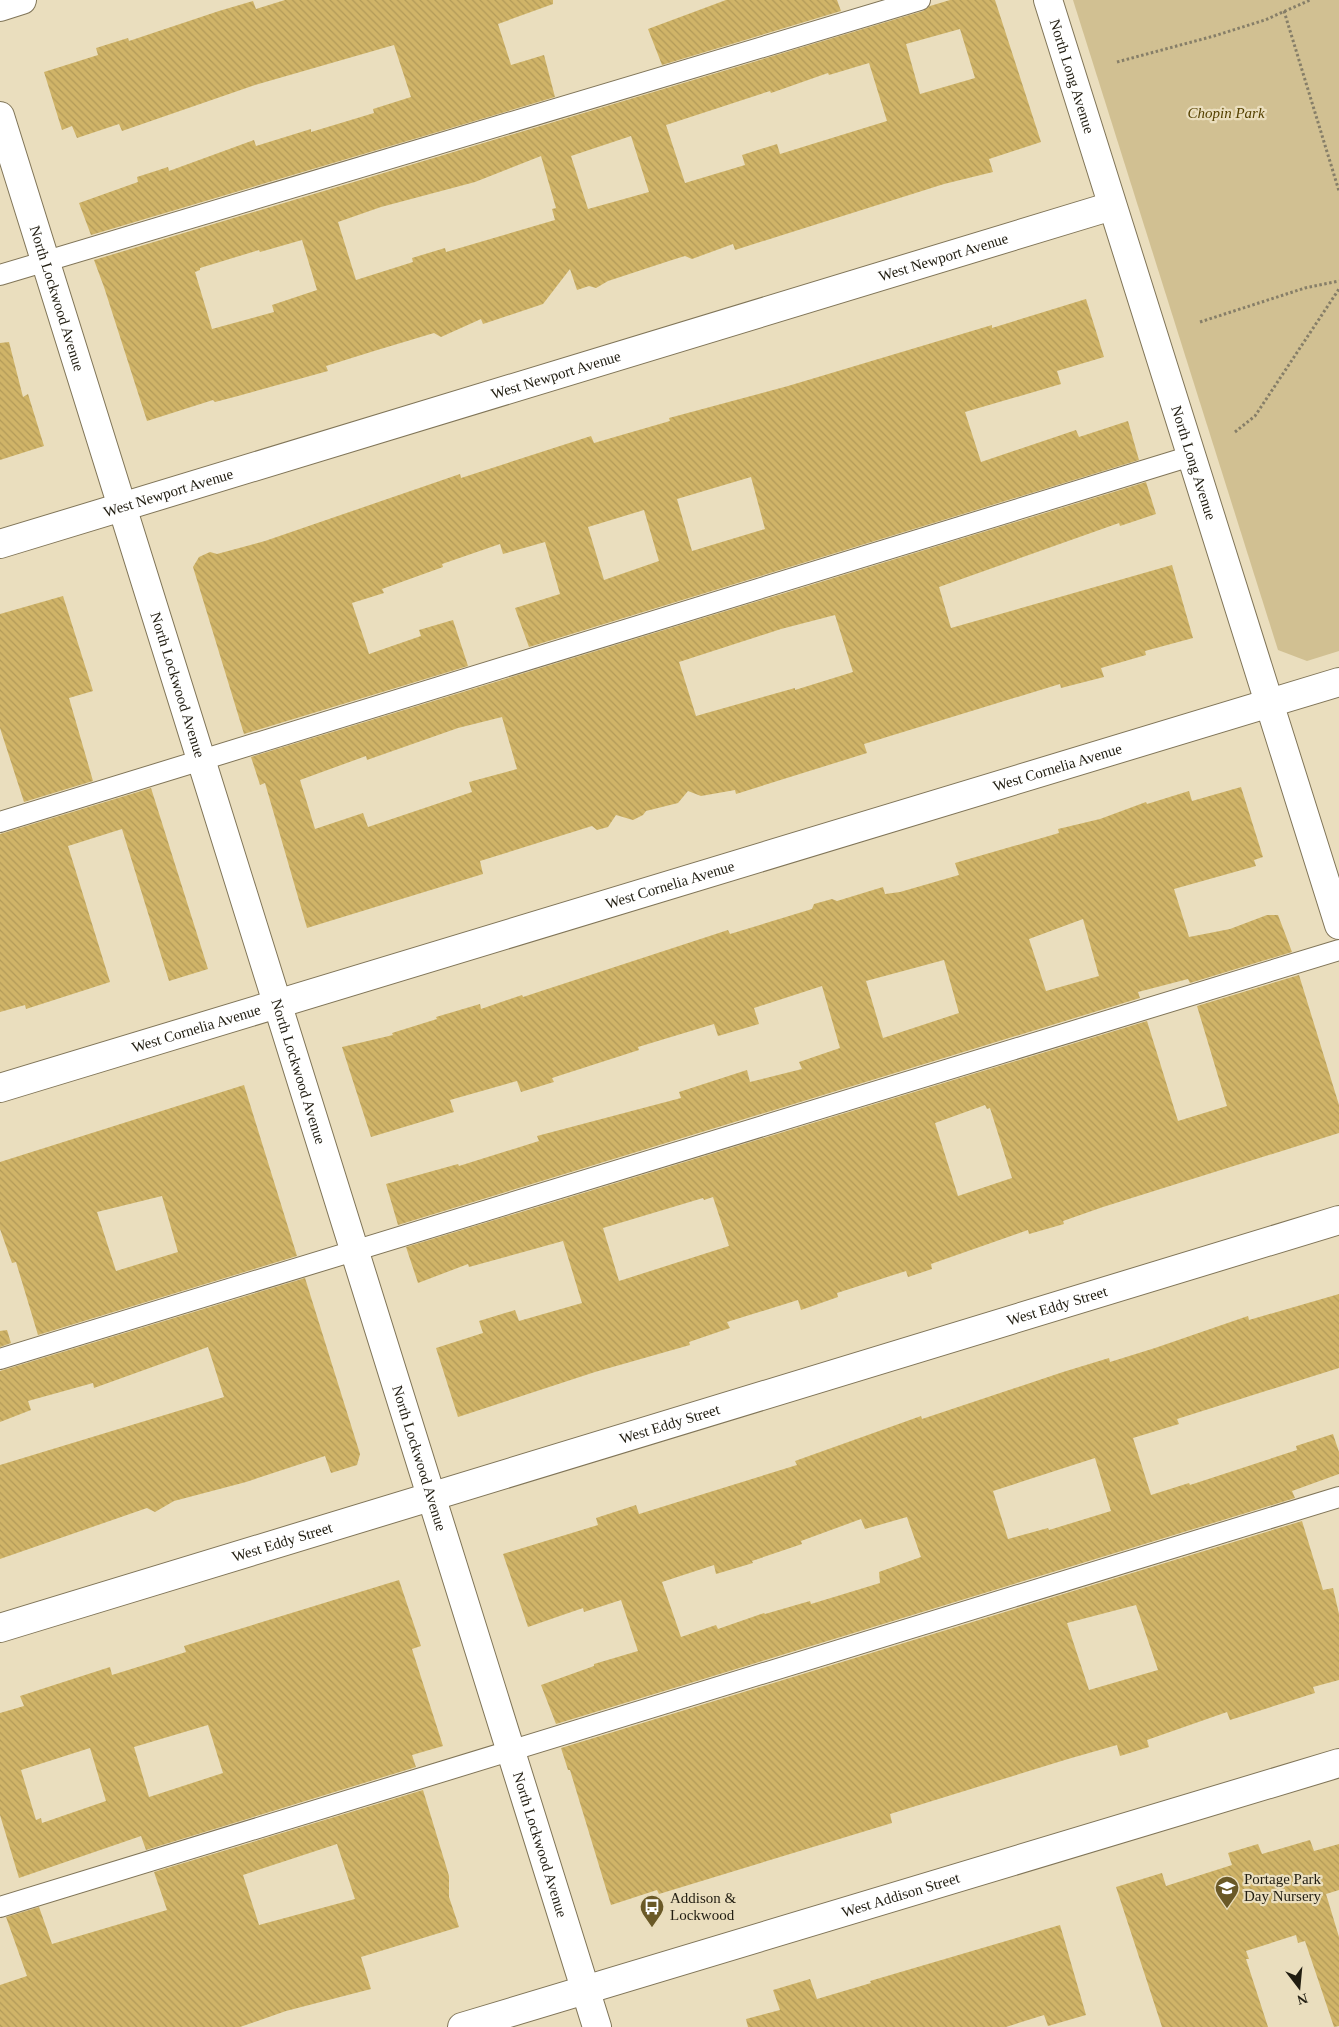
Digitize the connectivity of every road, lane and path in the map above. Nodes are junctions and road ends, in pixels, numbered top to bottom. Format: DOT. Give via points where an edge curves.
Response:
graph roads {
  1 [pos="22,0"];
  2 [pos="920,0"];
  3 [pos="1048,0"];
  4 [pos="1310,0"];
  5 [pos="0,7"];
  6 [pos="1284,11"];
  7 [pos="1117,62"];
  8 [pos="0,116"];
  9 [pos="1339,191"];
  10 [pos="1112,206"];
  11 [pos="46,262"];
  12 [pos="0,275"];
  13 [pos="1339,280"];
  14 [pos="1339,289"];
  15 [pos="1200,322"];
  16 [pos="1235,432"];
  17 [pos="1191,456"];
  18 [pos="122,508"];
  19 [pos="0,544"];
  20 [pos="1339,682"];
  21 [pos="1269,703"];
  22 [pos="202,761"];
  23 [pos="0,822"];
  24 [pos="1339,925"];
  25 [pos="1339,950"];
  26 [pos="278,1004"];
  27 [pos="0,1088"];
  28 [pos="1339,1220"];
  29 [pos="355,1250"];
  30 [pos="0,1359"];
  31 [pos="432,1497"];
  32 [pos="1339,1497"];
  33 [pos="0,1628"];
  34 [pos="511,1750"];
  35 [pos="1339,1764"];
  36 [pos="0,1907"];
  37 [pos="586,1990"];
  38 [pos="462,2027"];
  39 [pos="597,2027"];
  1 -- 5 [label="street"];
  2 -- 11 [label="lane"];
  3 -- 10 [label="street, North Long Avenue"];
  4 -- 6 [label="path"];
  6 -- 7 [label="path" via="1214,36"];
  6 -- 9 [label="path"];
  8 -- 11 [label="street, North Lockwood Avenue"];
  10 -- 17 [label="street, North Long Avenue"];
  10 -- 18 [label="street, West Newport Avenue"];
  11 -- 12 [label="lane"];
  11 -- 18 [label="street, North Lockwood Avenue"];
  13 -- 15 [label="path"];
  14 -- 16 [label="path" via="1255,416"];
  17 -- 21 [label="street, North Long Avenue"];
  17 -- 22 [label="lane"];
  18 -- 19 [label="street, West Newport Avenue"];
  18 -- 22 [label="street, North Lockwood Avenue"];
  20 -- 21 [label="street, West Cornelia Avenue"];
  21 -- 24 [label="street, North Long Avenue"];
  21 -- 26 [label="street, West Cornelia Avenue"];
  22 -- 23 [label="lane"];
  22 -- 26 [label="street, North Lockwood Avenue"];
  25 -- 29 [label="lane"];
  26 -- 27 [label="street, West Cornelia Avenue"];
  26 -- 29 [label="street, North Lockwood Avenue"];
  28 -- 31 [label="street, West Eddy Street"];
  29 -- 30 [label="lane"];
  29 -- 31 [label="street, North Lockwood Avenue"];
  31 -- 33 [label="street, West Eddy Street"];
  31 -- 34 [label="street, North Lockwood Avenue"];
  32 -- 34 [label="lane"];
  34 -- 36 [label="lane"];
  34 -- 37 [label="street, North Lockwood Avenue"];
  35 -- 37 [label="street, West Addison Street"];
  37 -- 38 [label="street, West Addison Street"];
  37 -- 39 [label="street, North Lockwood Avenue"];
}
